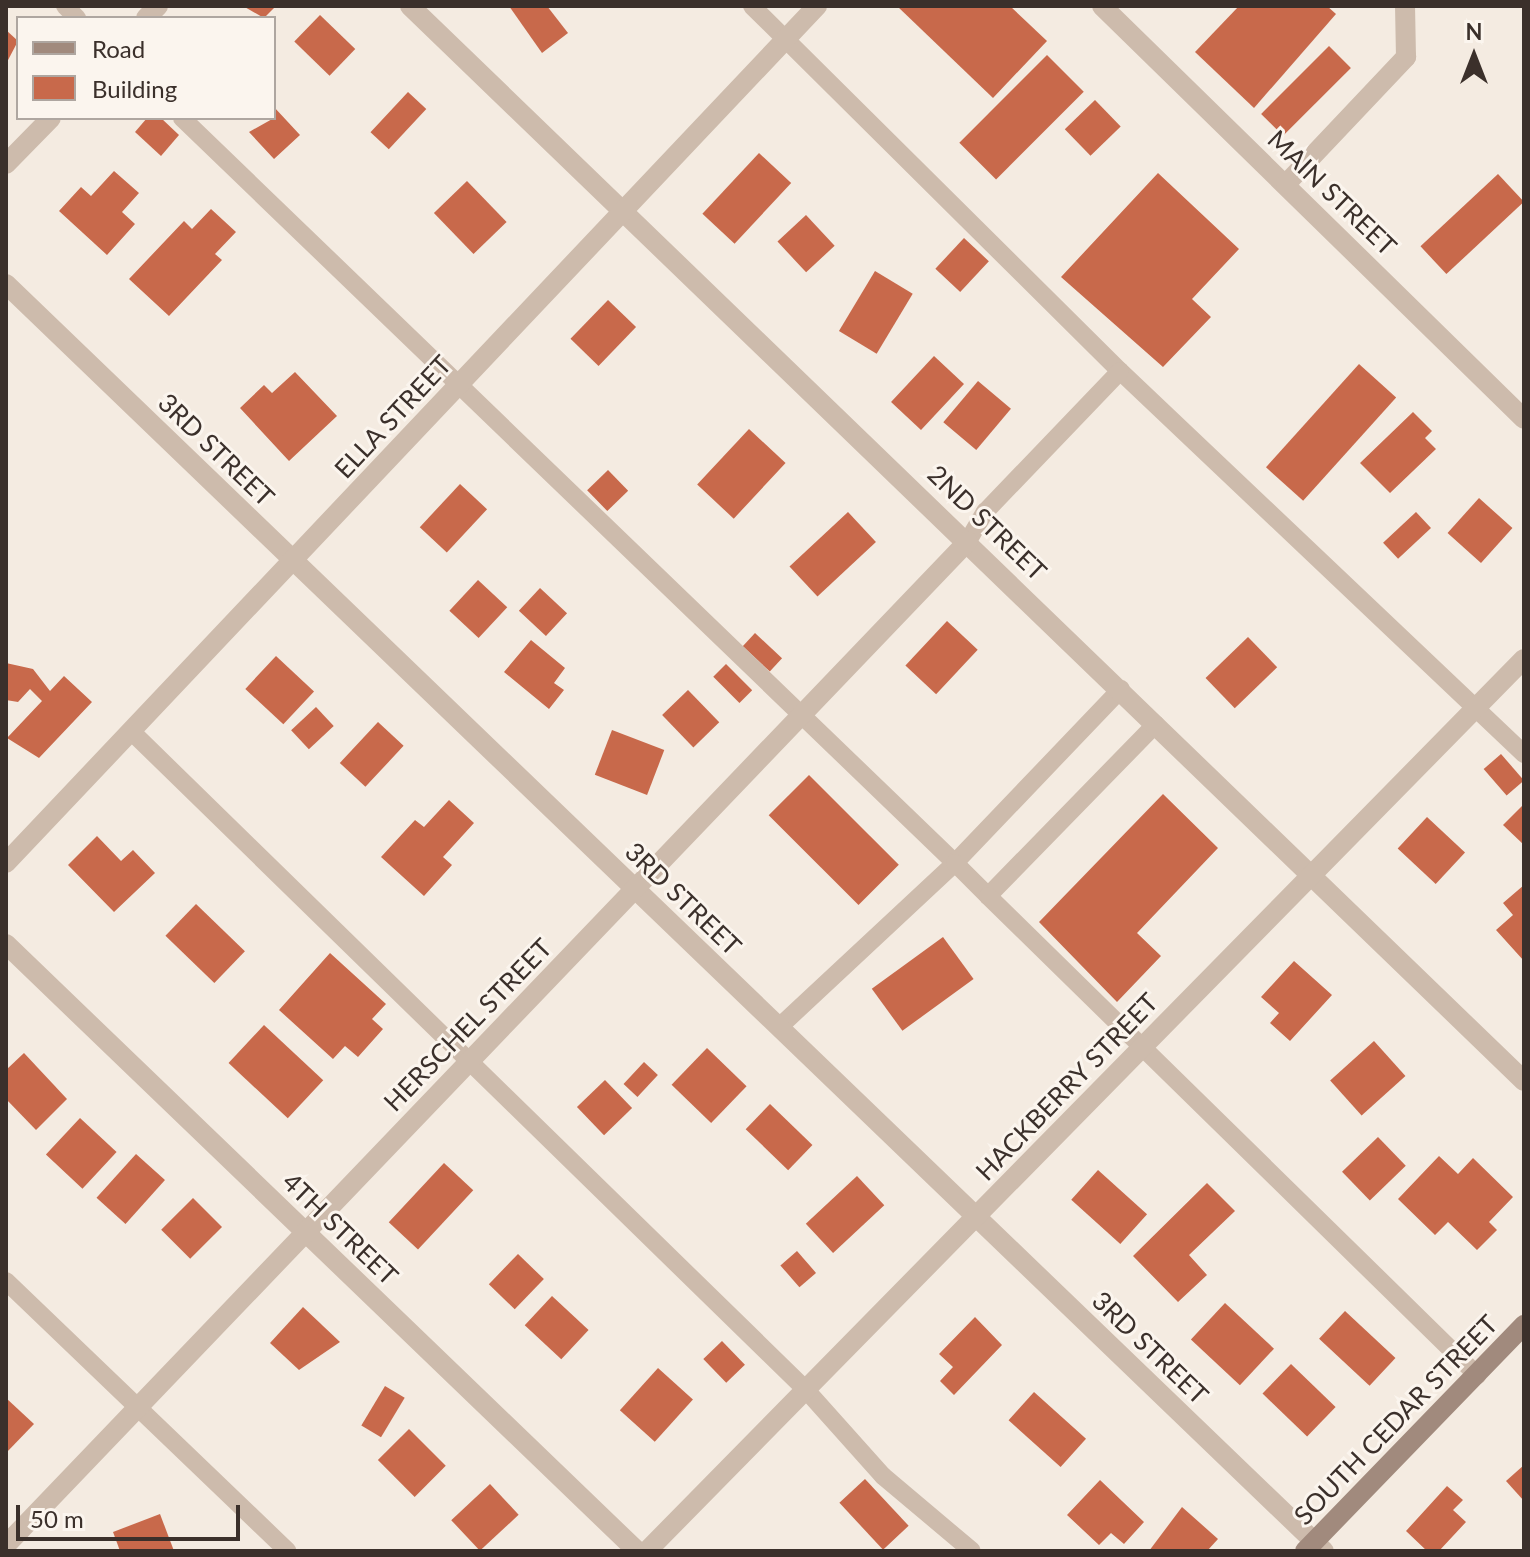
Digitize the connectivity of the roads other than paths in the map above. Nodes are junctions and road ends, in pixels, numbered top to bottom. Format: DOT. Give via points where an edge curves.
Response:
graph roads {
  1 [pos="410,6"];
  2 [pos="752,6"];
  3 [pos="817,6"];
  4 [pos="1102,6"];
  5 [pos="1405,6"];
  6 [pos="786,39"];
  7 [pos="49,120"];
  8 [pos="184,120"];
  9 [pos="6,164"];
  10 [pos="1286,184"];
  11 [pos="625,209"];
  12 [pos="6,284"];
  13 [pos="1120,371"];
  14 [pos="460,384"];
  15 [pos="1524,419"];
  16 [pos="968,541"];
  17 [pos="293,560"];
  18 [pos="1524,659"];
  19 [pos="1121,689"];
  20 [pos="1475,708"];
  21 [pos="801,715"];
  22 [pos="1156,724"];
  23 [pos="131,731"];
  24 [pos="1524,754"];
  25 [pos="6,863"];
  26 [pos="955,863"];
  27 [pos="1311,874"];
  28 [pos="634,888"];
  29 [pos="988,896"];
  30 [pos="6,944"];
  31 [pos="779,1027"];
  32 [pos="1140,1050"];
  33 [pos="471,1059"];
  34 [pos="1524,1081"];
  35 [pos="976,1217"];
  36 [pos="306,1232"];
  37 [pos="6,1281"];
  38 [pos="1524,1325"];
  39 [pos="1477,1375"];
  40 [pos="807,1391"];
  41 [pos="134,1411"];
  42 [pos="6,1545"];
  43 [pos="1315,1549"];
  44 [pos="288,1551"];
  45 [pos="637,1551"];
  46 [pos="647,1551"];
  47 [pos="972,1551"];
  1 -- 11 [label="street, 2ND STREET"];
  2 -- 6 [label="lane"];
  3 -- 6 [label="street, ELLA STREET"];
  4 -- 10 [label="street, MAIN STREET"];
  5 -- 10 [label="street" via="1406,57"];
  6 -- 11 [label="street, ELLA STREET"];
  6 -- 13 [label="lane"];
  7 -- 9 [label="street"];
  8 -- 14 [label="lane"];
  10 -- 15 [label="street, MAIN STREET"];
  11 -- 14 [label="street, ELLA STREET"];
  11 -- 16 [label="street, 2ND STREET"];
  12 -- 17 [label="street, 3RD STREET"];
  13 -- 16 [label="lane" via="985,512"];
  13 -- 20 [label="lane"];
  14 -- 17 [label="street, ELLA STREET"];
  14 -- 21 [label="lane"];
  16 -- 19 [label="street, 2ND STREET"];
  16 -- 21 [label="street, HERSCHEL STREET"];
  17 -- 23 [label="street, ELLA STREET"];
  17 -- 28 [label="street, 3RD STREET"];
  18 -- 20 [label="street, HACKBERRY STREET"];
  19 -- 22 [label="street, 2ND STREET"];
  19 -- 26 [label="lane"];
  20 -- 24 [label="lane"];
  20 -- 27 [label="street, HACKBERRY STREET"];
  21 -- 26 [label="lane"];
  21 -- 28 [label="street, HERSCHEL STREET"];
  22 -- 27 [label="street, 2ND STREET"];
  22 -- 29 [label="lane"];
  23 -- 25 [label="street, ELLA STREET"];
  23 -- 33 [label="lane"];
  26 -- 29 [label="lane"];
  26 -- 31 [label="lane"];
  27 -- 32 [label="street, HACKBERRY STREET"];
  27 -- 34 [label="street, 2ND STREET"];
  28 -- 31 [label="street, 3RD STREET"];
  28 -- 33 [label="street, HERSCHEL STREET"];
  29 -- 32 [label="lane"];
  30 -- 36 [label="street, 4TH STREET"];
  31 -- 35 [label="street, 3RD STREET"];
  32 -- 35 [label="street, HACKBERRY STREET"];
  32 -- 39 [label="lane"];
  33 -- 36 [label="street, HERSCHEL STREET"];
  33 -- 40 [label="lane"];
  35 -- 40 [label="street, HACKBERRY STREET"];
  35 -- 43 [label="street, 3RD STREET"];
  36 -- 41 [label="street, HERSCHEL STREET"];
  36 -- 45 [label="street, 4TH STREET"];
  37 -- 41 [label="lane"];
  38 -- 39 [label="main road, SOUTH CEDAR STREET"];
  39 -- 43 [label="main road, SOUTH CEDAR STREET"];
  40 -- 46 [label="street, HACKBERRY STREET"];
  40 -- 47 [label="lane" via="883,1476"];
  41 -- 42 [label="street, HERSCHEL STREET"];
  41 -- 44 [label="lane"];
}
